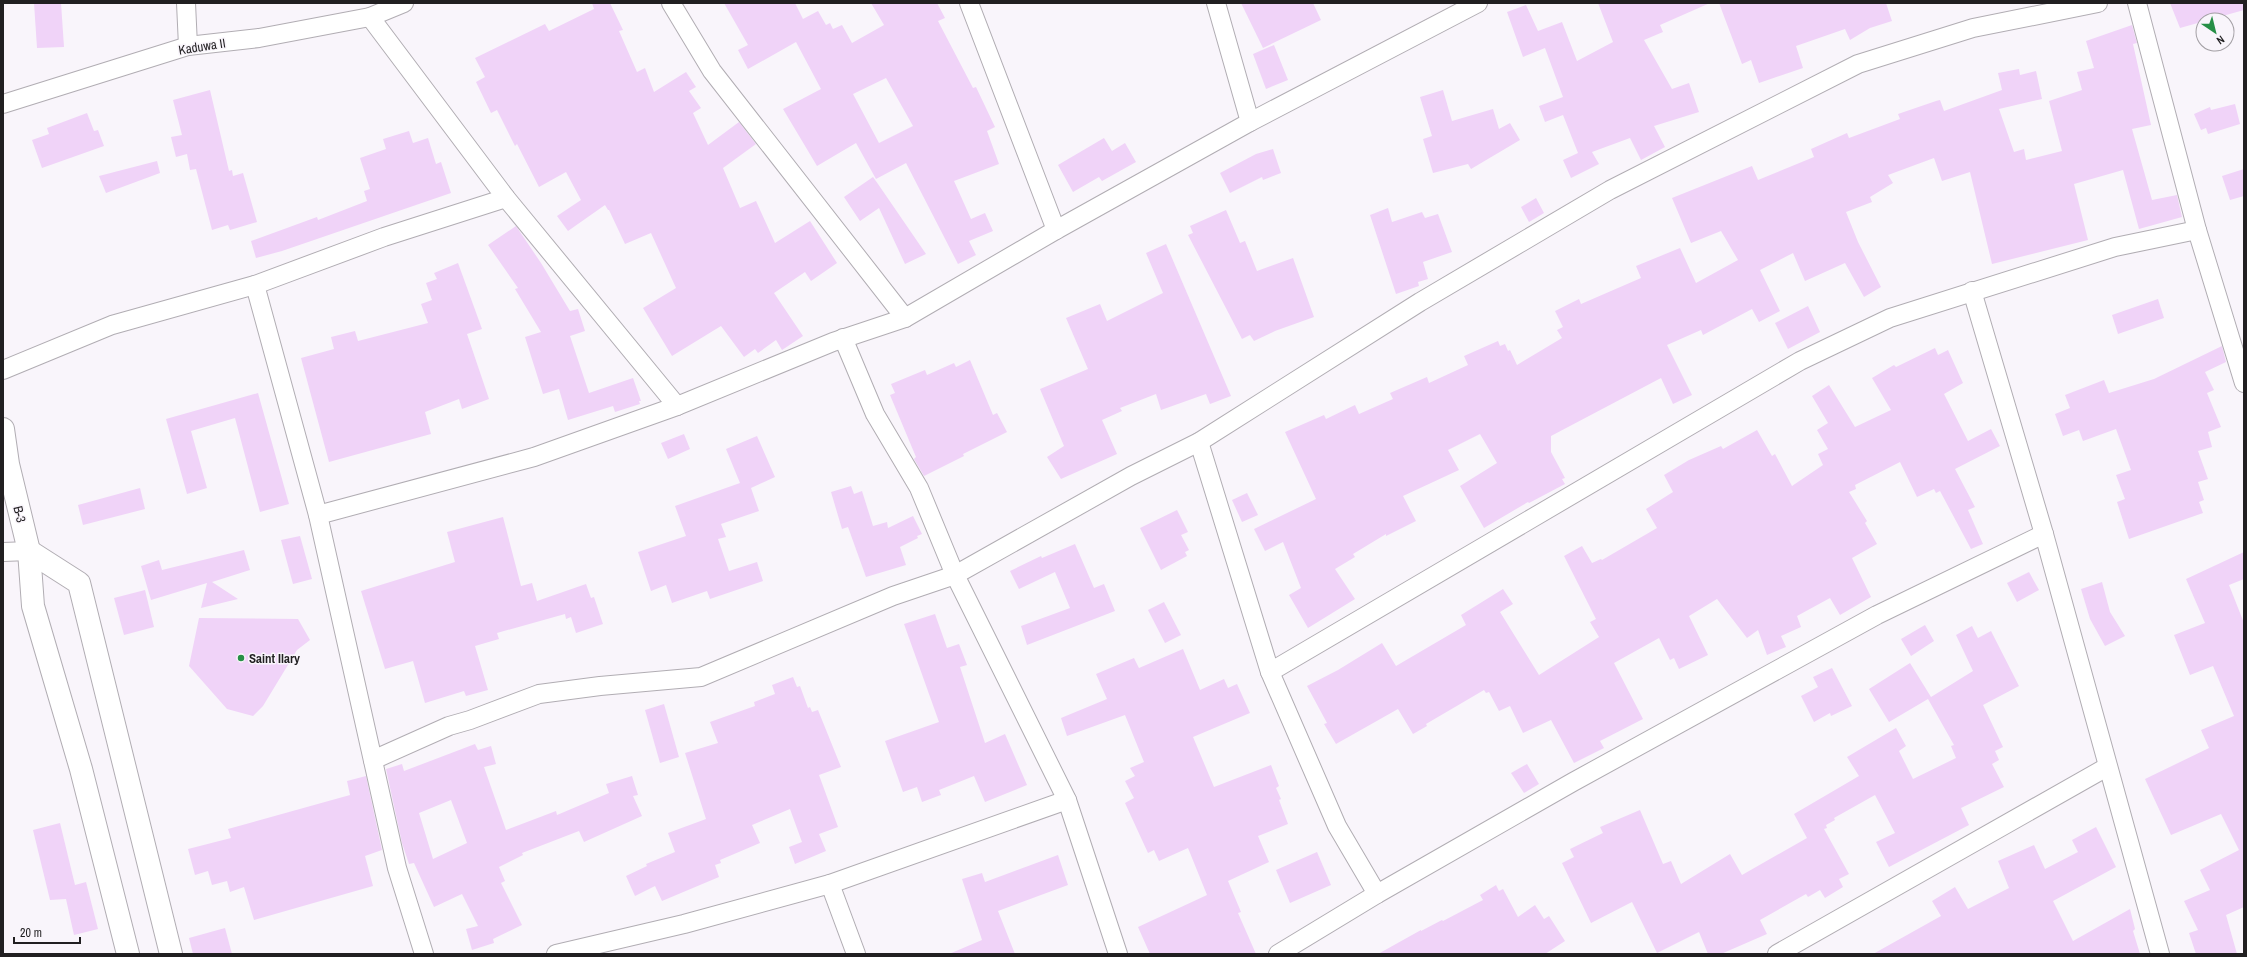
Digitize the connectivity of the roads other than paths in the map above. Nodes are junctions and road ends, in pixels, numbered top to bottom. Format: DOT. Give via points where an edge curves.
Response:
graph roads {
  1 [pos="186,3"];
  2 [pos="404,3"];
  3 [pos="671,3"];
  4 [pos="969,3"];
  5 [pos="1216,3"];
  6 [pos="1478,3"];
  7 [pos="2098,3"];
  8 [pos="2137,3"];
  9 [pos="370,17"];
  10 [pos="188,46"];
  11 [pos="3,104"];
  12 [pos="1250,122"];
  13 [pos="506,198"];
  14 [pos="1056,230"];
  15 [pos="2197,230"];
  16 [pos="255,285"];
  17 [pos="1972,291"];
  18 [pos="905,318"];
  19 [pos="843,338"];
  20 [pos="3,370"];
  21 [pos="2244,383"];
  22 [pos="677,406"];
  23 [pos="3,429"];
  24 [pos="1199,442"];
  25 [pos="318,515"];
  26 [pos="2044,534"];
  27 [pos="30,551"];
  28 [pos="3,552"];
  29 [pos="955,575"];
  30 [pos="1270,672"];
  31 [pos="373,760"];
  32 [pos="2107,767"];
  33 [pos="1066,800"];
  34 [pos="830,884"];
  35 [pos="1377,894"];
  36 [pos="128,954"];
  37 [pos="171,954"];
  38 [pos="424,954"];
  39 [pos="556,954"];
  40 [pos="856,954"];
  41 [pos="1118,954"];
  42 [pos="1278,954"];
  43 [pos="1776,954"];
  44 [pos="2160,954"];
  1 -- 10 [label="street"];
  2 -- 9 [label="street, Kaduwa II"];
  3 -- 18 [label="street" via="712,72"];
  4 -- 14 [label="street"];
  5 -- 12 [label="street"];
  6 -- 12 [label="street"];
  7 -- 24 [label="street" via="1973,28 1858,64 1603,194 1420,302"];
  8 -- 15 [label="street"];
  9 -- 10 [label="street, Kaduwa II" via="258,38"];
  9 -- 13 [label="street"];
  10 -- 11 [label="street, Kaduwa II"];
  12 -- 14 [label="street"];
  13 -- 16 [label="street" via="384,238"];
  13 -- 22 [label="street"];
  14 -- 18 [label="street"];
  15 -- 17 [label="street" via="2115,247"];
  15 -- 21 [label="street"];
  16 -- 20 [label="street" via="112,325"];
  16 -- 25 [label="street"];
  17 -- 26 [label="street"];
  17 -- 30 [label="street" via="1890,318 1800,361"];
  18 -- 19 [label="street"];
  19 -- 22 [label="street"];
  19 -- 29 [label="street" via="875,414 919,488"];
  22 -- 25 [label="street" via="534,457"];
  23 -- 27 [label="main road, B-3" via="8,464"];
  24 -- 29 [label="street" via="1131,476"];
  24 -- 30 [label="street"];
  25 -- 31 [label="street"];
  26 -- 32 [label="street"];
  26 -- 35 [label="street" via="1877,615 1573,782"];
  27 -- 28 [label="street"];
  27 -- 36 [label="main road, B-3" via="33,606 82,770"];
  27 -- 37 [label="main road" via="79,583"];
  29 -- 31 [label="street" via="893,596 701,677 540,694 449,726"];
  29 -- 33 [label="street"];
  30 -- 35 [label="street" via="1337,826"];
  31 -- 38 [label="street" via="398,868"];
  32 -- 43 [label="street"];
  32 -- 44 [label="street"];
  33 -- 34 [label="street"];
  33 -- 41 [label="street"];
  34 -- 39 [label="street" via="684,924"];
  34 -- 40 [label="street"];
  35 -- 42 [label="street"];
}
